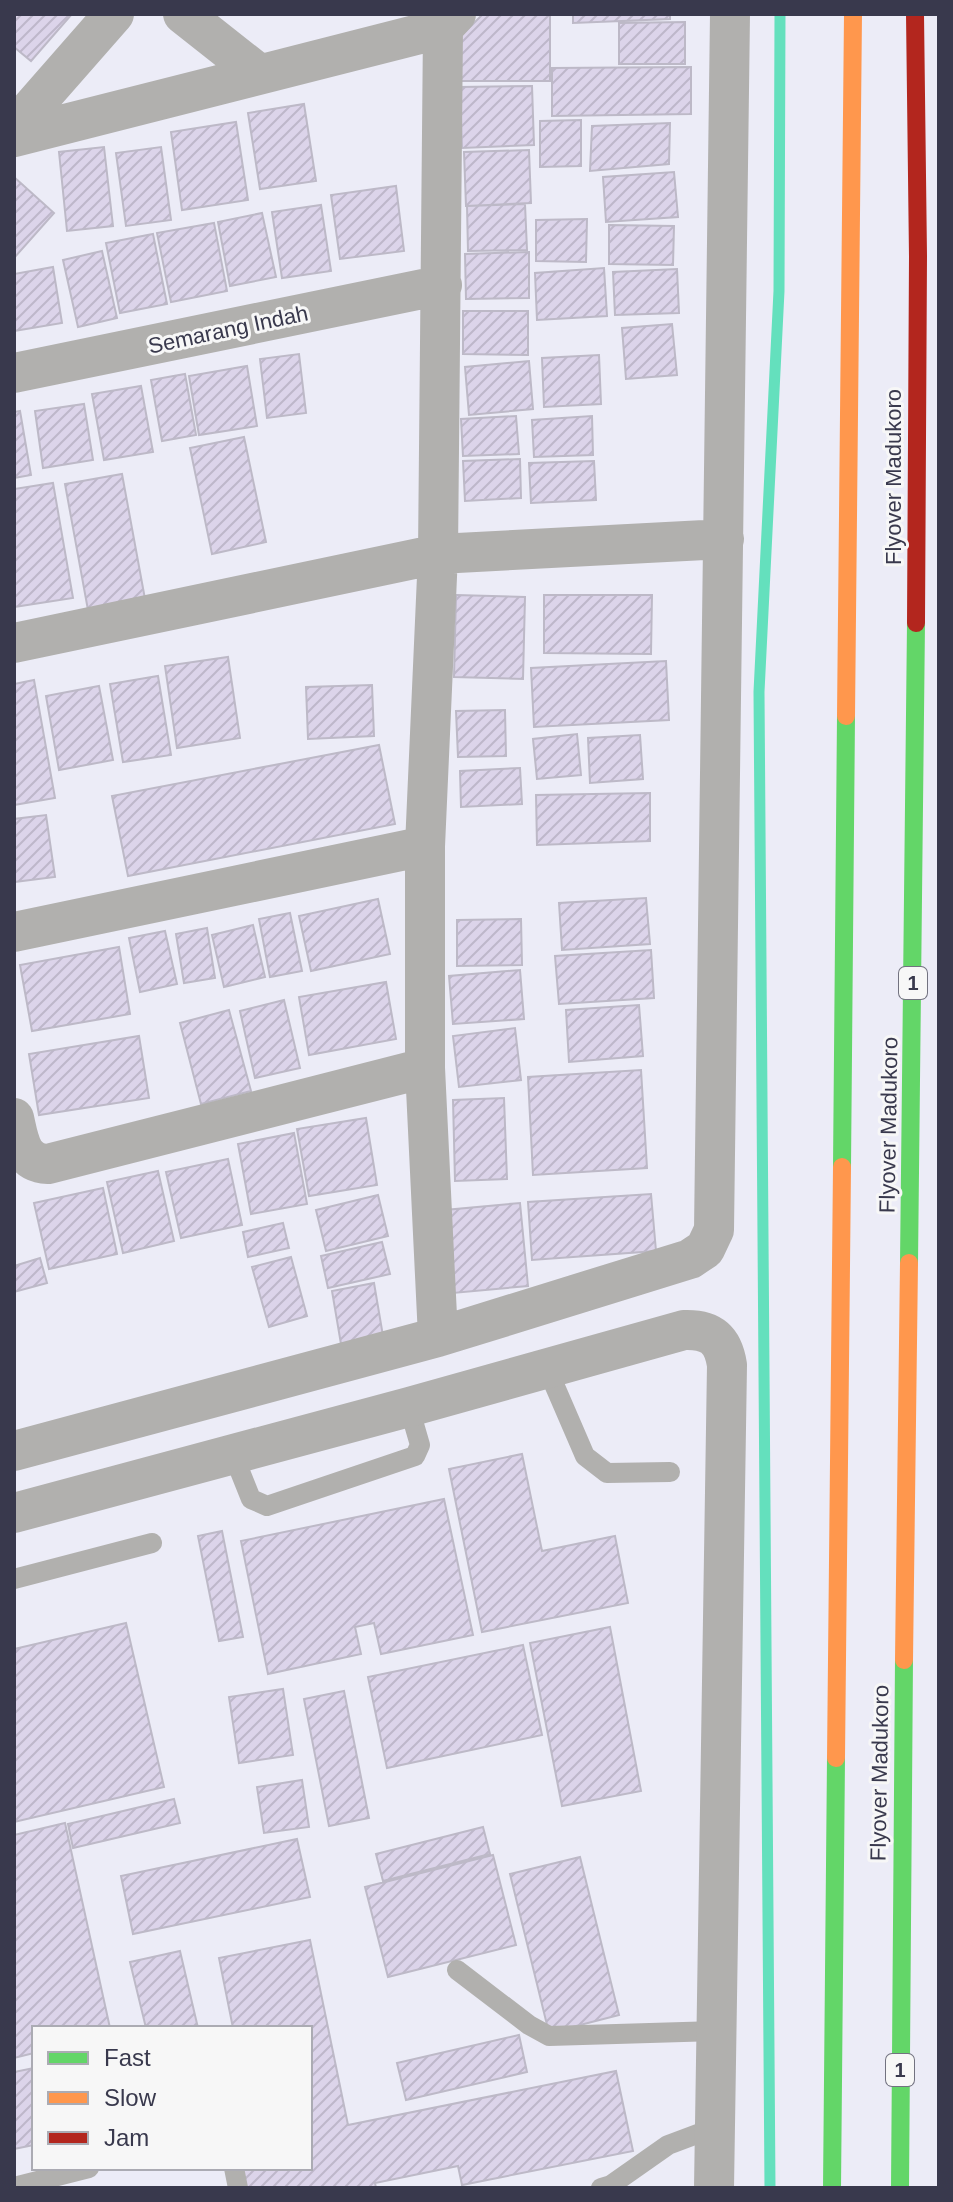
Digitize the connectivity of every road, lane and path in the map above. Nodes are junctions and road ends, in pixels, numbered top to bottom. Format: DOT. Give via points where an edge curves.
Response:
graph roads {
  1 [pos="114,14"];
  2 [pos="183,14"];
  3 [pos="730,14"];
  4 [pos="853,14"];
  5 [pos="915,14"];
  6 [pos="449,21"];
  7 [pos="259,74"];
  8 [pos="14,128"];
  9 [pos="14,137"];
  10 [pos="442,285"];
  11 [pos="14,373"];
  12 [pos="724,539"];
  13 [pos="438,554"];
  14 [pos="14,643"];
  15 [pos="425,846"];
  16 [pos="14,932"];
  17 [pos="425,1068"];
  18 [pos="14,1118"];
  19 [pos="438,1337"];
  20 [pos="547,1368"];
  21 [pos="409,1407"];
  22 [pos="14,1451"];
  23 [pos="233,1454"];
  24 [pos="670,1472"];
  25 [pos="14,1513"];
  26 [pos="152,1543"];
  27 [pos="14,1579"];
  28 [pos="457,1970"];
  29 [pos="717,2031"];
  30 [pos="716,2127"];
  31 [pos="81,2170"];
  32 [pos="14,2187"];
  33 [pos="601,2188"];
  34 [pos="714,2188"];
  35 [pos="832,2188"];
  36 [pos="900,2188"];
  1 -- 8 [label="street"];
  2 -- 7 [label="street"];
  3 -- 12 [label="street"];
  4 -- 35 [label="highway"];
  5 -- 36 [label="highway, Flyover Madukoro / 1" via="916,730"];
  6 -- 7 [label="street"];
  6 -- 10 [label="street"];
  7 -- 9 [label="street"];
  10 -- 11 [label="street, Semarang Indah"];
  10 -- 13 [label="street"];
  12 -- 13 [label="street"];
  12 -- 19 [label="street" via="710,1242 690,1259"];
  13 -- 14 [label="street"];
  13 -- 15 [label="street"];
  15 -- 16 [label="street"];
  15 -- 17 [label="street"];
  17 -- 18 [label="street" via="48,1164 25,1155"];
  17 -- 19 [label="street"];
  19 -- 22 [label="street"];
  20 -- 21 [label="street"];
  20 -- 24 [label="lane" via="585,1456 607,1473"];
  20 -- 29 [label="street" via="684,1330 717,1337 726,1355"];
  21 -- 23 [label="street"];
  21 -- 23 [label="lane" via="420,1445 415,1456 267,1506 251,1499"];
  23 -- 25 [label="street"];
  26 -- 27 [label="lane"];
  28 -- 29 [label="lane" via="549,2036"];
  29 -- 30 [label="street"];
  30 -- 33 [label="lane" via="668,2145"];
  30 -- 34 [label="street"];
  31 -- 32 [label="lane"];
}
